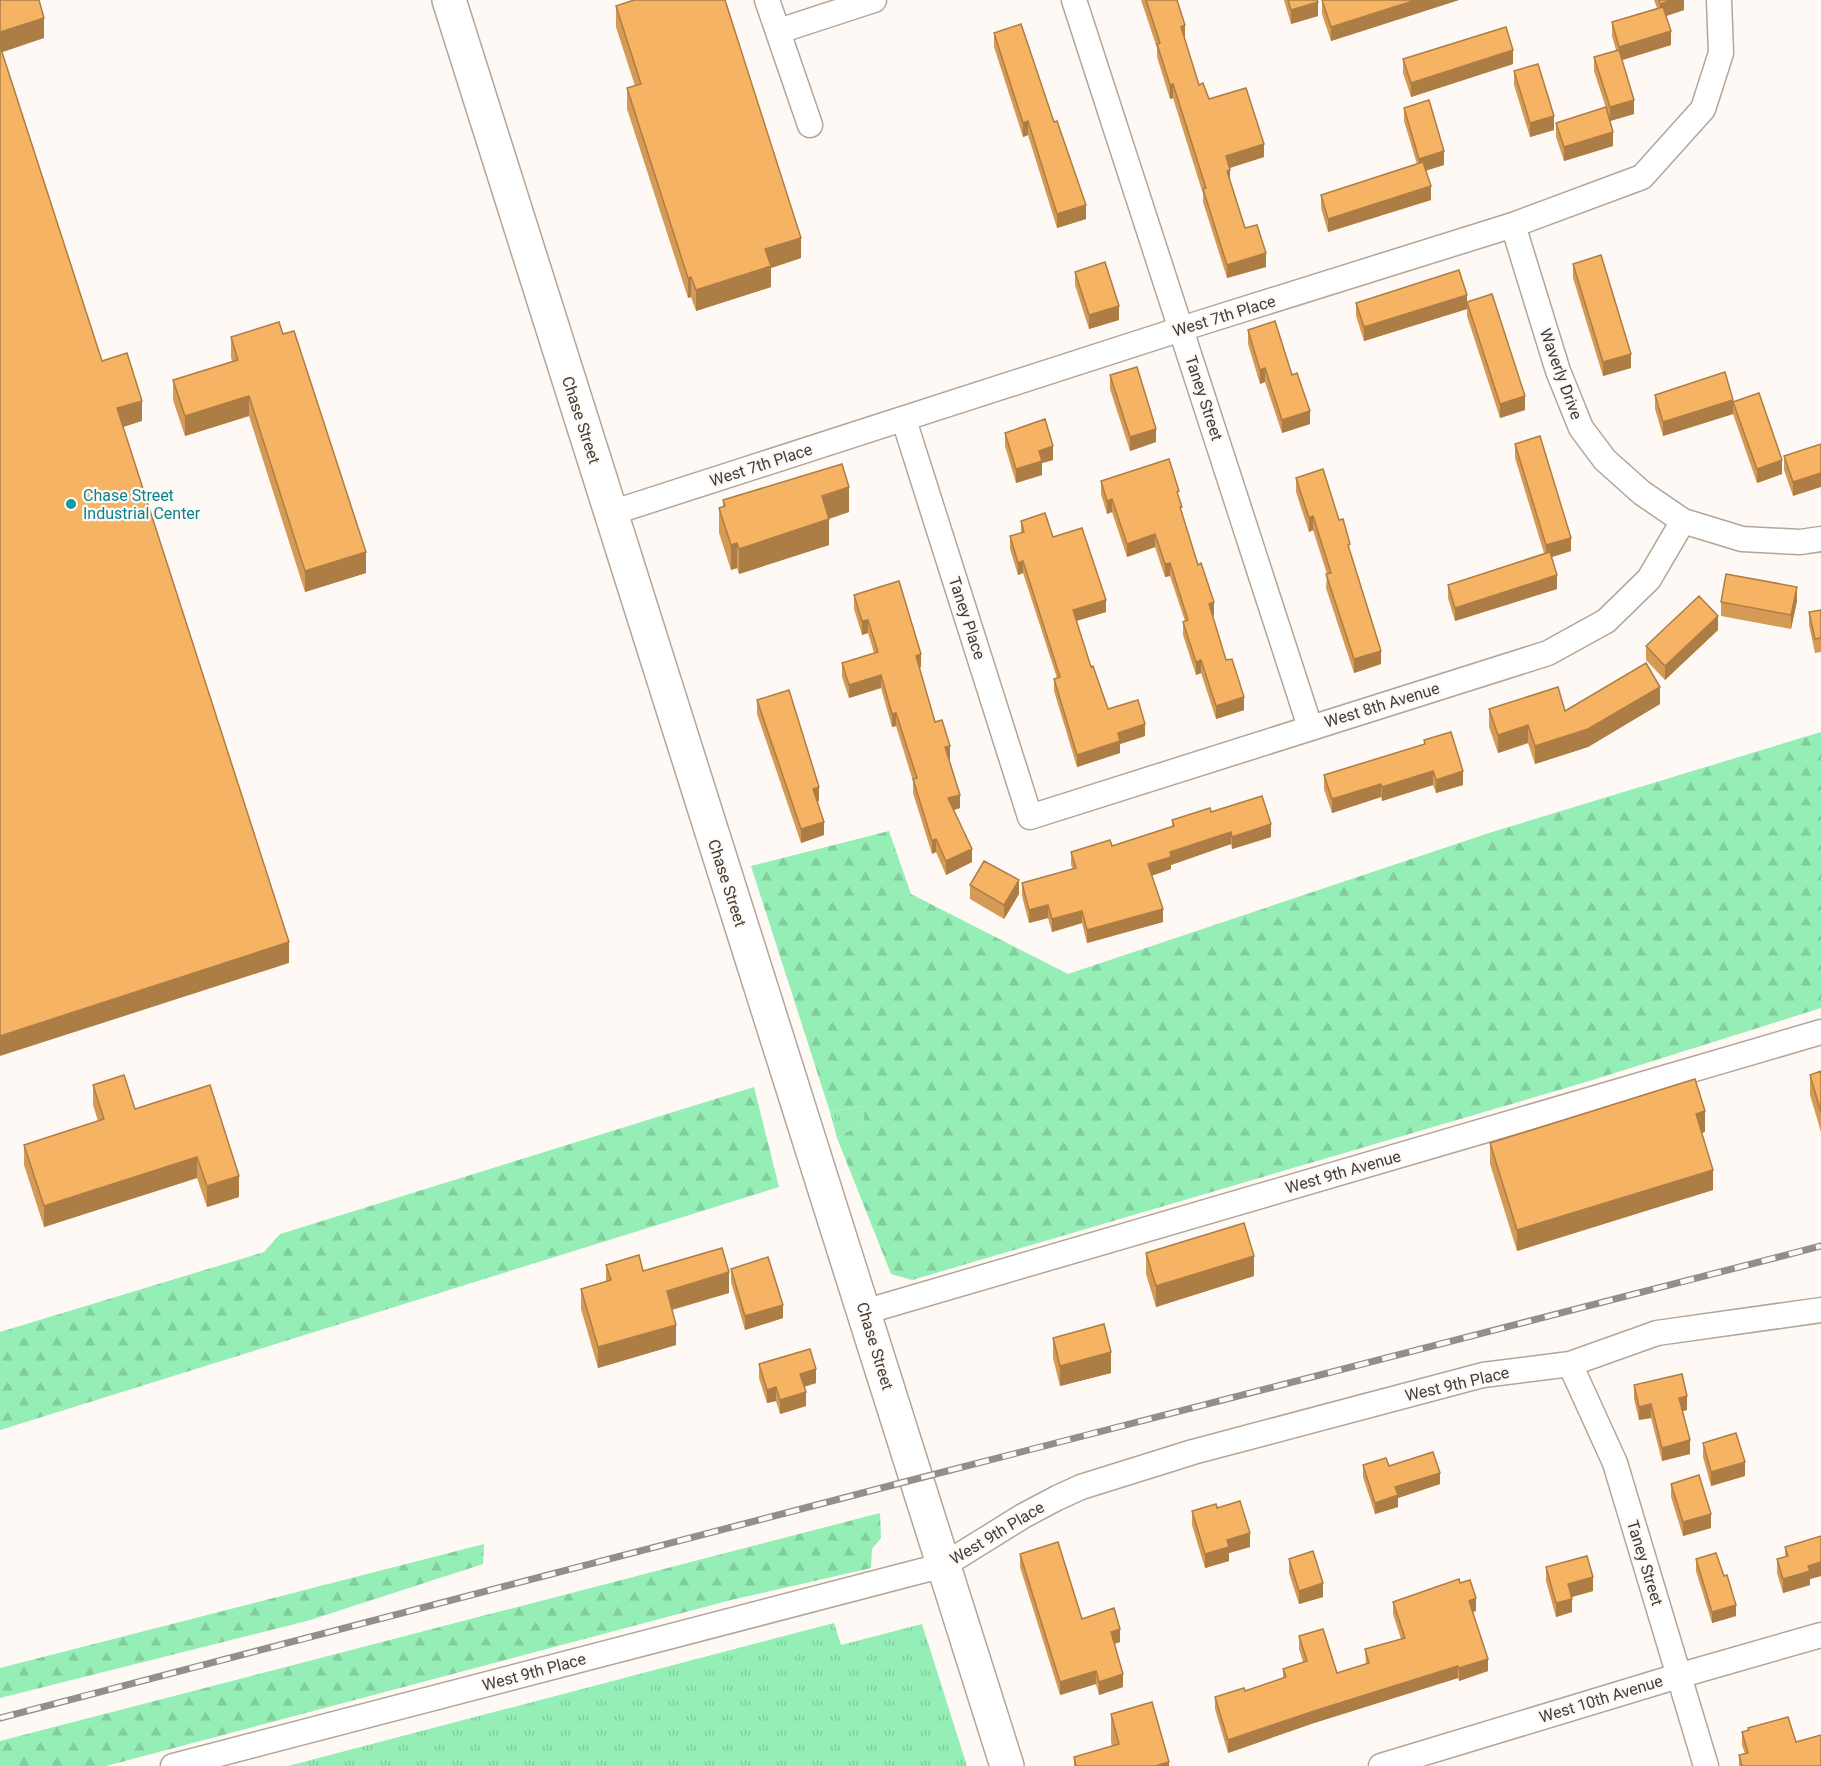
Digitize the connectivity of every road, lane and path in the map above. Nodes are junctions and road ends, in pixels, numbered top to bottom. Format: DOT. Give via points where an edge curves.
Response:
graph roads {
  1 [pos="449,0"];
  2 [pos="767,0"];
  3 [pos="874,0"];
  4 [pos="1074,0"];
  5 [pos="1719,0"];
  6 [pos="778,31"];
  7 [pos="810,125"];
  8 [pos="1513,225"];
  9 [pos="1181,329"];
  10 [pos="904,420"];
  11 [pos="611,513"];
  12 [pos="1683,520"];
  13 [pos="1821,539"];
  14 [pos="1310,727"];
  15 [pos="1030,817"];
  16 [pos="1821,1032"];
  17 [pos="1821,1310"];
  18 [pos="864,1312"];
  19 [pos="1570,1364"];
  20 [pos="944,1565"];
  21 [pos="1821,1635"];
  22 [pos="1678,1676"];
  23 [pos="173,1766"];
  24 [pos="1006,1766"];
  25 [pos="1381,1766"];
  26 [pos="1706,1766"];
  1 -- 11 [label="street, Chase Street"];
  2 -- 6 [label="street"];
  3 -- 6 [label="street"];
  4 -- 9 [label="street, Taney Street"];
  5 -- 8 [label="street, West 7th Place" via="1720,53 1703,109 1671,146 1642,177"];
  6 -- 7 [label="street"];
  8 -- 9 [label="street, West 7th Place"];
  8 -- 12 [label="street, Waverly Drive" via="1557,371 1581,428 1605,460 1642,493"];
  9 -- 10 [label="street, West 7th Place"];
  9 -- 14 [label="street, Taney Street"];
  10 -- 11 [label="street, West 7th Place"];
  10 -- 15 [label="street, Taney Place"];
  11 -- 18 [label="street, Chase Street"];
  12 -- 13 [label="street, Waverly Drive" via="1742,539"];
  12 -- 14 [label="street, West 8th Avenue" via="1649,579 1606,621 1548,653"];
  14 -- 15 [label="street, West 8th Avenue"];
  16 -- 18 [label="street, West 9th Avenue"];
  17 -- 19 [label="street, West 9th Place" via="1657,1333"];
  18 -- 20 [label="street, Chase Street"];
  19 -- 20 [label="street, West 9th Place" via="1483,1375 1193,1452 1094,1483 1023,1516"];
  19 -- 22 [label="street, Taney Street" via="1615,1463"];
  20 -- 23 [label="street, West 9th Place"];
  20 -- 24 [label="street, Chase Street"];
  21 -- 22 [label="street, West 10th Avenue"];
  22 -- 25 [label="street, West 10th Avenue"];
  22 -- 26 [label="street, Taney Street"];
}
